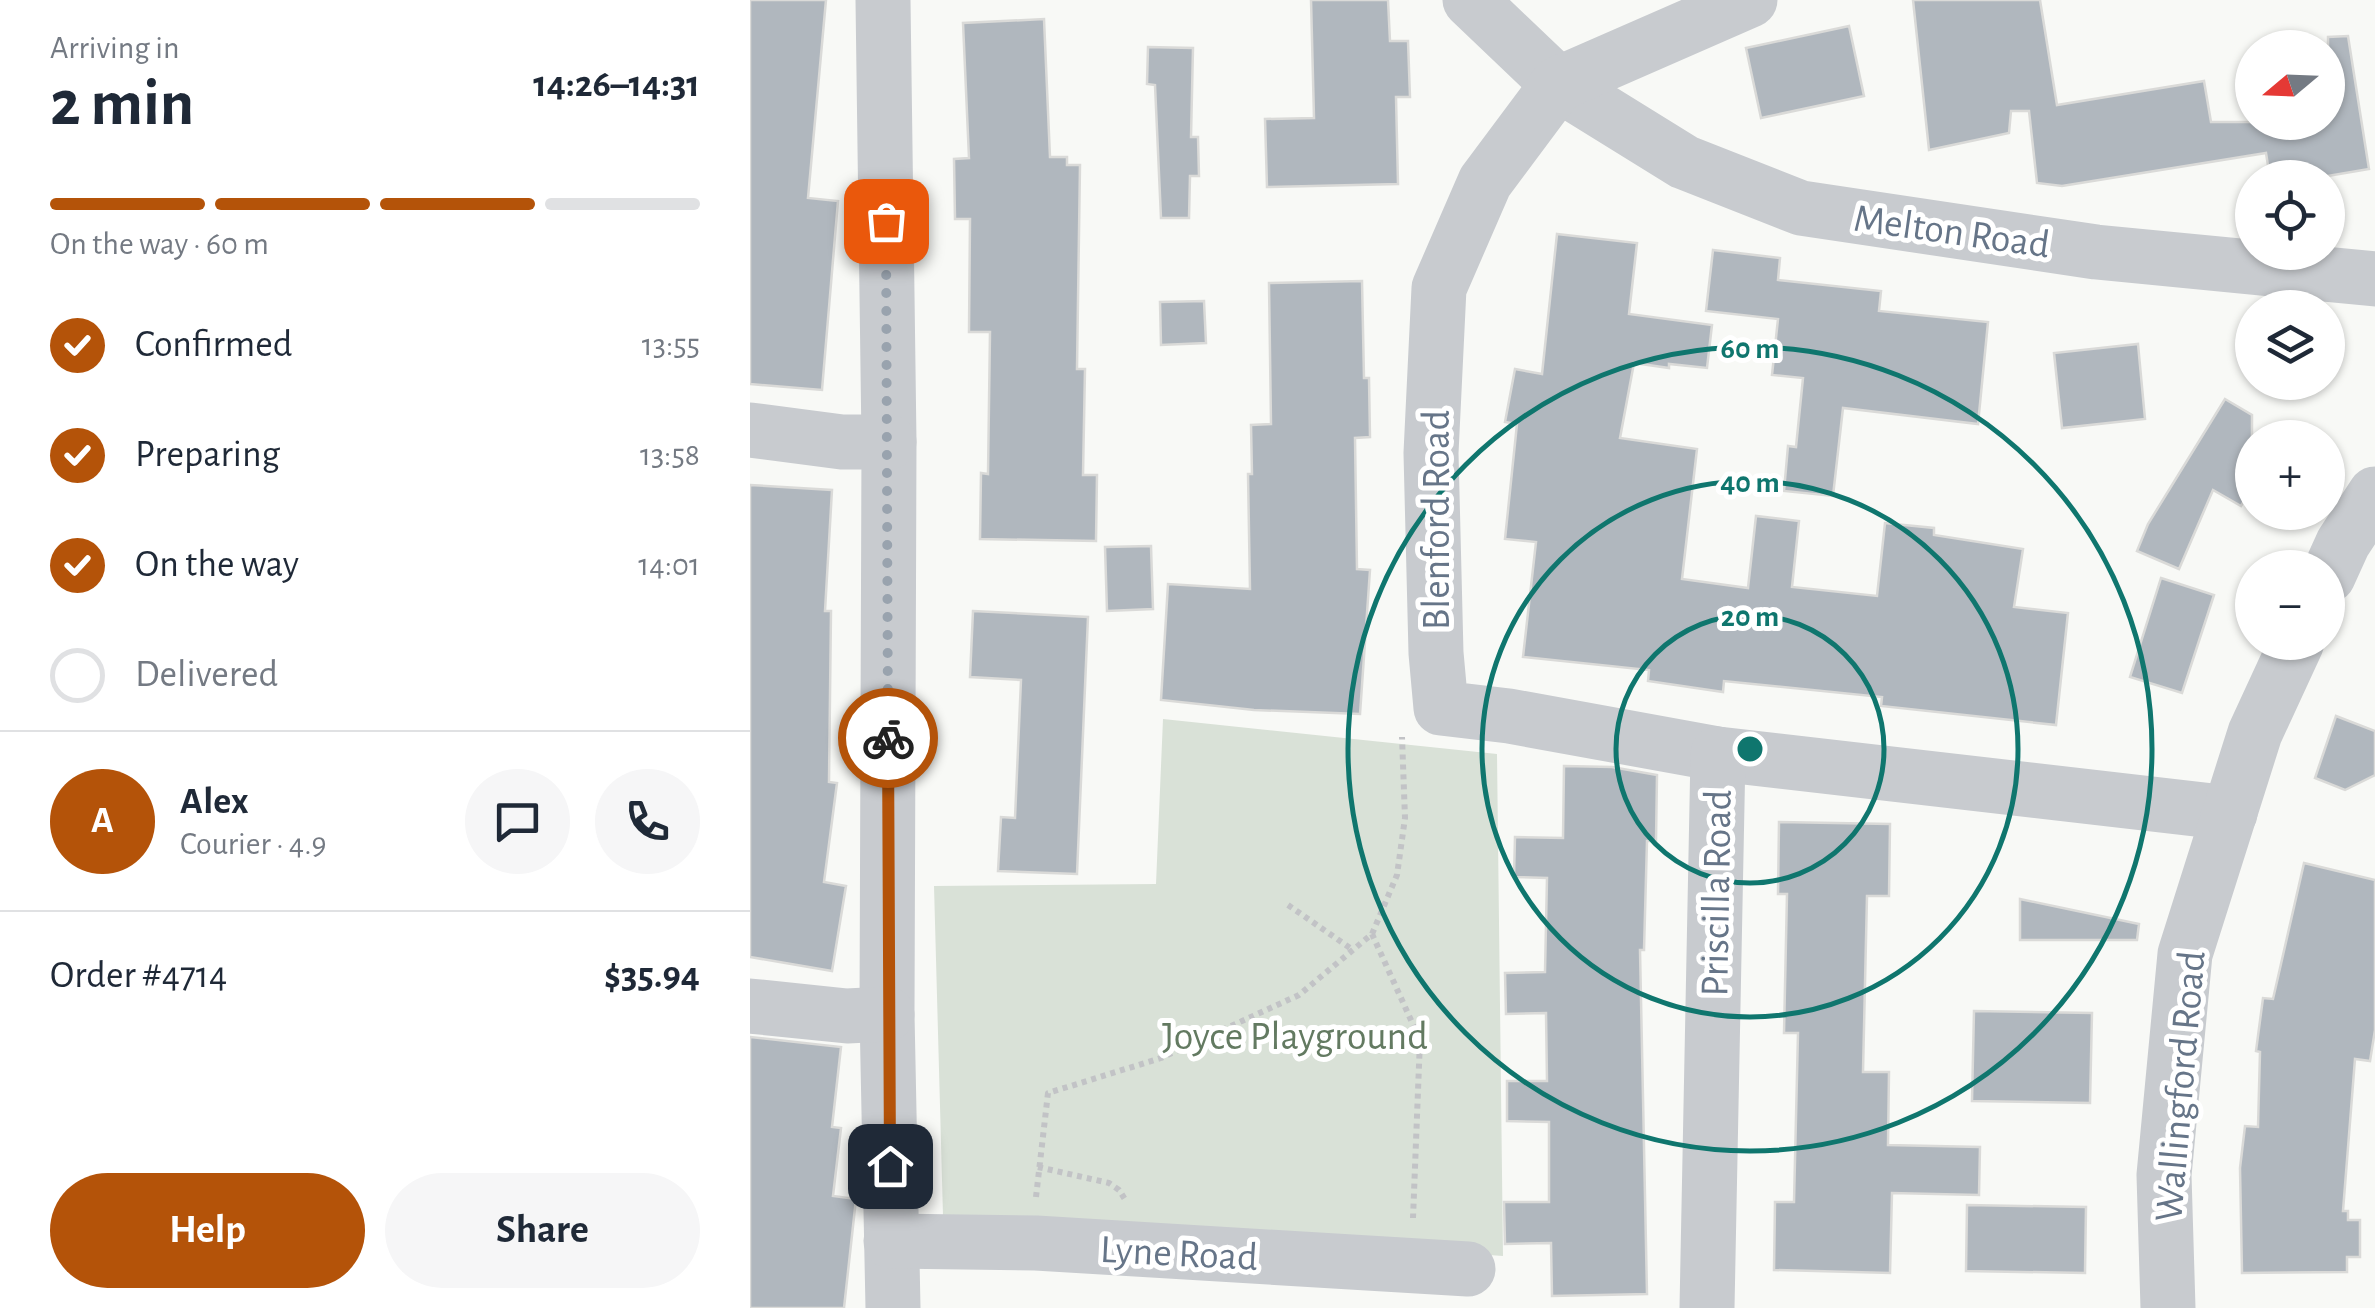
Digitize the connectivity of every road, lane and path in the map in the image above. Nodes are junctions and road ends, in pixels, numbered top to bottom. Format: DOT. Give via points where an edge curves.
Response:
graph roads {
  1 [pos="883,0"];
  2 [pos="1470,0"];
  3 [pos="1750,0"];
  4 [pos="1558,84"];
  5 [pos="2375,278"];
  6 [pos="750,430"];
  7 [pos="889,442"];
  8 [pos="2375,494"];
  9 [pos="2340,550"];
  10 [pos="2289,660"];
  11 [pos="1402,729"];
  12 [pos="1718,754"];
  13 [pos="2230,813"];
  14 [pos="1288,905"];
  15 [pos="1372,934"];
  16 [pos="1353,950"];
  17 [pos="750,1006"];
  18 [pos="886,1014"];
  19 [pos="1037,1181"];
  20 [pos="891,1241"];
  21 [pos="1412,1265"];
  22 [pos="1468,1269"];
  23 [pos="893,1308"];
  24 [pos="1707,1308"];
  25 [pos="2168,1308"];
  1 -- 7 [label="street"];
  2 -- 4 [label="street, Melton Road"];
  3 -- 4 [label="street"];
  4 -- 5 [label="street, Melton Road" via="1684,162 1801,208 2096,252"];
  4 -- 12 [label="street, Blenford Road" via="1485,182 1439,288 1431,453 1440,708"];
  6 -- 7 [label="street"];
  7 -- 18 [label="street"];
  8 -- 9 [label="street"];
  10 -- 13 [label="street, Wallingford Road" via="2255,733"];
  11 -- 15 [label="path" via="1405,818 1396,875"];
  12 -- 13 [label="street, Priscilla Road"];
  12 -- 24 [label="street, Priscilla Road"];
  13 -- 25 [label="street, Wallingford Road" via="2186,954 2164,1175"];
  14 -- 16 [label="path"];
  15 -- 16 [label="path"];
  15 -- 21 [label="path" via="1420,1040"];
  16 -- 19 [label="path" via="1299,995 1160,1058 1048,1093"];
  17 -- 18 [label="street"];
  18 -- 20 [label="street"];
  20 -- 21 [label="street, Lyne Road"];
  20 -- 23 [label="street"];
  21 -- 22 [label="street, Lyne Road"];
}
